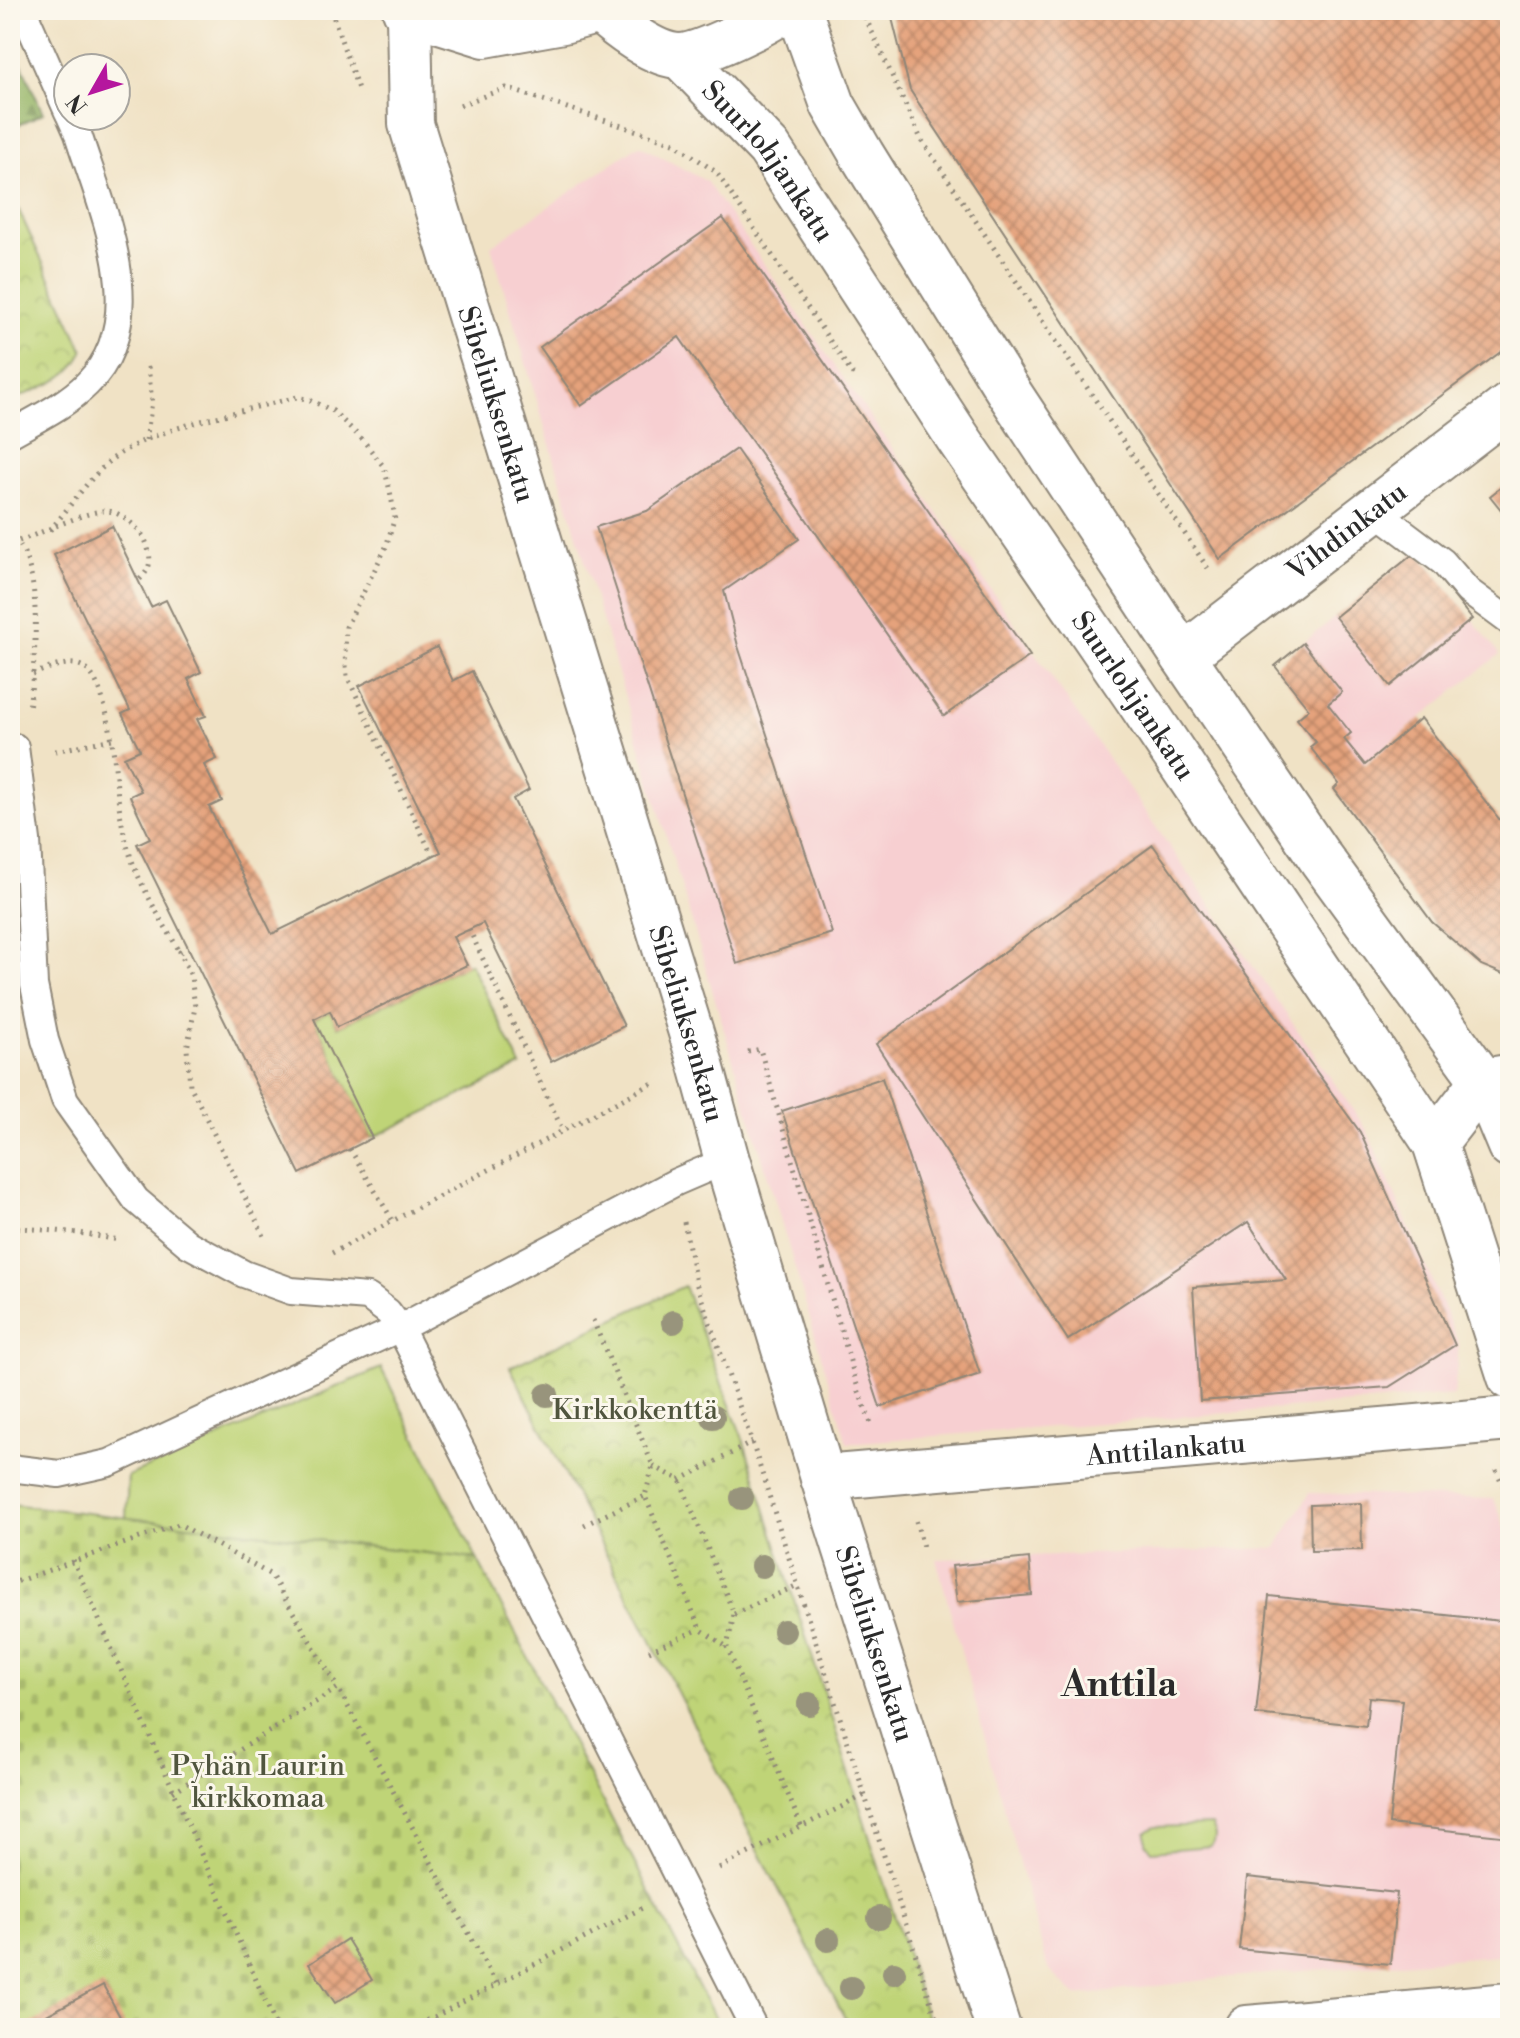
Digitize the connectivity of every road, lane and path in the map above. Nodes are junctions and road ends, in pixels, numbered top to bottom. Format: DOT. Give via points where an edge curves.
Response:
graph roads {
  1 [pos="23,10"];
  2 [pos="331,10"];
  3 [pos="599,10"];
  4 [pos="784,10"];
  5 [pos="799,10"];
  6 [pos="862,10"];
  7 [pos="409,11"];
  8 [pos="680,56"];
  9 [pos="52,76"];
  10 [pos="359,94"];
  11 [pos="411,124"];
  12 [pos="77,132"];
  13 [pos="858,382"];
  14 [pos="1510,405"];
  15 [pos="10,434"];
  16 [pos="1374,510"];
  17 [pos="50,530"];
  18 [pos="10,533"];
  19 [pos="19,541"];
  20 [pos="138,581"];
  21 [pos="1239,614"];
  22 [pos="1510,622"];
  23 [pos="1183,656"];
  24 [pos="33,674"];
  25 [pos="112,739"];
  26 [pos="12,746"];
  27 [pos="432,855"];
  28 [pos="469,929"];
  29 [pos="189,948"];
  30 [pos="180,952"];
  31 [pos="701,1065"];
  32 [pos="1497,1079"];
  33 [pos="563,1131"];
  34 [pos="1435,1143"];
  35 [pos="1510,1146"];
  36 [pos="350,1149"];
  37 [pos="727,1160"];
  38 [pos="1510,1164"];
  39 [pos="393,1221"];
  40 [pos="10,1227"];
  41 [pos="188,1244"];
  42 [pos="288,1284"];
  43 [pos="593,1320"];
  44 [pos="400,1328"];
  45 [pos="1510,1377"];
  46 [pos="1490,1420"];
  47 [pos="752,1442"];
  48 [pos="653,1466"];
  49 [pos="10,1468"];
  50 [pos="904,1471"];
  51 [pos="823,1478"];
  52 [pos="680,1480"];
  53 [pos="645,1496"];
  54 [pos="1510,1497"];
  55 [pos="584,1525"];
  56 [pos="923,1547"];
  57 [pos="73,1560"];
  58 [pos="10,1584"];
  59 [pos="798,1585"];
  60 [pos="734,1614"];
  61 [pos="700,1629"];
  62 [pos="727,1647"];
  63 [pos="649,1651"];
  64 [pos="338,1688"];
  65 [pos="173,1792"];
  66 [pos="865,1795"];
  67 [pos="801,1826"];
  68 [pos="752,1851"];
  69 [pos="655,1901"];
  70 [pos="496,1984"];
  71 [pos="1510,2005"];
  72 [pos="277,2028"];
  73 [pos="413,2028"];
  74 [pos="754,2028"];
  75 [pos="998,2028"];
  76 [pos="1247,2028"];
  1 -- 9 [label="lane"];
  2 -- 10 [label="path"];
  3 -- 7 [label="street" via="485,35"];
  3 -- 8 [label="street" via="623,31"];
  4 -- 8 [label="street" via="727,40"];
  5 -- 23 [label="street" via="833,105 862,155 1010,394"];
  6 -- 21 [label="path" via="921,139"];
  7 -- 11 [label="street, Sibeliuksenkatu"];
  8 -- 34 [label="street, Suurlohjankatu" via="769,148 958,438"];
  11 -- 13 [label="path" via="506,88 674,143 716,172"];
  11 -- 31 [label="street, Sibeliuksenkatu"];
  12 -- 15 [label="lane" via="116,258 119,322 108,355 88,384"];
  14 -- 16 [label="street, Vihdinkatu"];
  16 -- 21 [label="street, Vihdinkatu"];
  16 -- 22 [label="lane"];
  17 -- 19 [label="path"];
  17 -- 20 [label="path" via="108,510 125,518 143,536 151,558 149,570"];
  17 -- 27 [label="path" via="112,459 146,441 297,397 333,411 384,467 395,517 346,627 347,676"];
  18 -- 19 [label="path"];
  19 -- 24 [label="path" via="36,610"];
  21 -- 23 [label="street, Vihdinkatu"];
  23 -- 32 [label="street" via="1321,859"];
  24 -- 25 [label="path" via="66,664 89,670 104,701"];
  24 -- 26 [label="path" via="28,713"];
  25 -- 26 [label="path" via="41,753"];
  25 -- 30 [label="path" via="126,842 143,886"];
  26 -- 41 [label="lane" via="27,840 34,985 65,1100 136,1200"];
  28 -- 33 [label="path"];
  29 -- 30 [label="path"];
  30 -- 42 [label="path" via="191,976 195,1007 187,1049 190,1085"];
  31 -- 33 [label="path" via="664,1077"];
  31 -- 37 [label="street, Sibeliuksenkatu"];
  31 -- 50 [label="path" via="760,1049 859,1392 870,1424"];
  32 -- 34 [label="street"];
  32 -- 35 [label="street"];
  33 -- 39 [label="path"];
  34 -- 38 [label="street"];
  34 -- 45 [label="street, Suurlohjankatu"];
  36 -- 39 [label="path"];
  37 -- 44 [label="lane"];
  37 -- 51 [label="street, Sibeliuksenkatu"];
  39 -- 42 [label="path"];
  40 -- 41 [label="path"];
  41 -- 42 [label="lane" via="244,1274"];
  42 -- 44 [label="lane" via="368,1297"];
  43 -- 48 [label="path"];
  44 -- 49 [label="lane" via="109,1463 59,1474"];
  44 -- 74 [label="lane"];
  46 -- 50 [label="street, Anttilankatu"];
  46 -- 54 [label="path"];
  47 -- 52 [label="path"];
  48 -- 52 [label="path"];
  48 -- 53 [label="path"];
  50 -- 51 [label="street, Anttilankatu"];
  50 -- 56 [label="path"];
  51 -- 75 [label="street, Sibeliuksenkatu"];
  52 -- 60 [label="path"];
  53 -- 55 [label="path"];
  53 -- 61 [label="path"];
  57 -- 58 [label="path"];
  57 -- 64 [label="path" via="179,1524 271,1575"];
  57 -- 65 [label="path"];
  59 -- 60 [label="path"];
  60 -- 62 [label="path"];
  61 -- 62 [label="path"];
  61 -- 63 [label="path"];
  62 -- 67 [label="path"];
  64 -- 65 [label="path"];
  64 -- 70 [label="path"];
  65 -- 72 [label="path"];
  66 -- 67 [label="path"];
  67 -- 68 [label="path"];
  69 -- 70 [label="path"];
  70 -- 73 [label="path"];
  71 -- 76 [label="street"];
}
